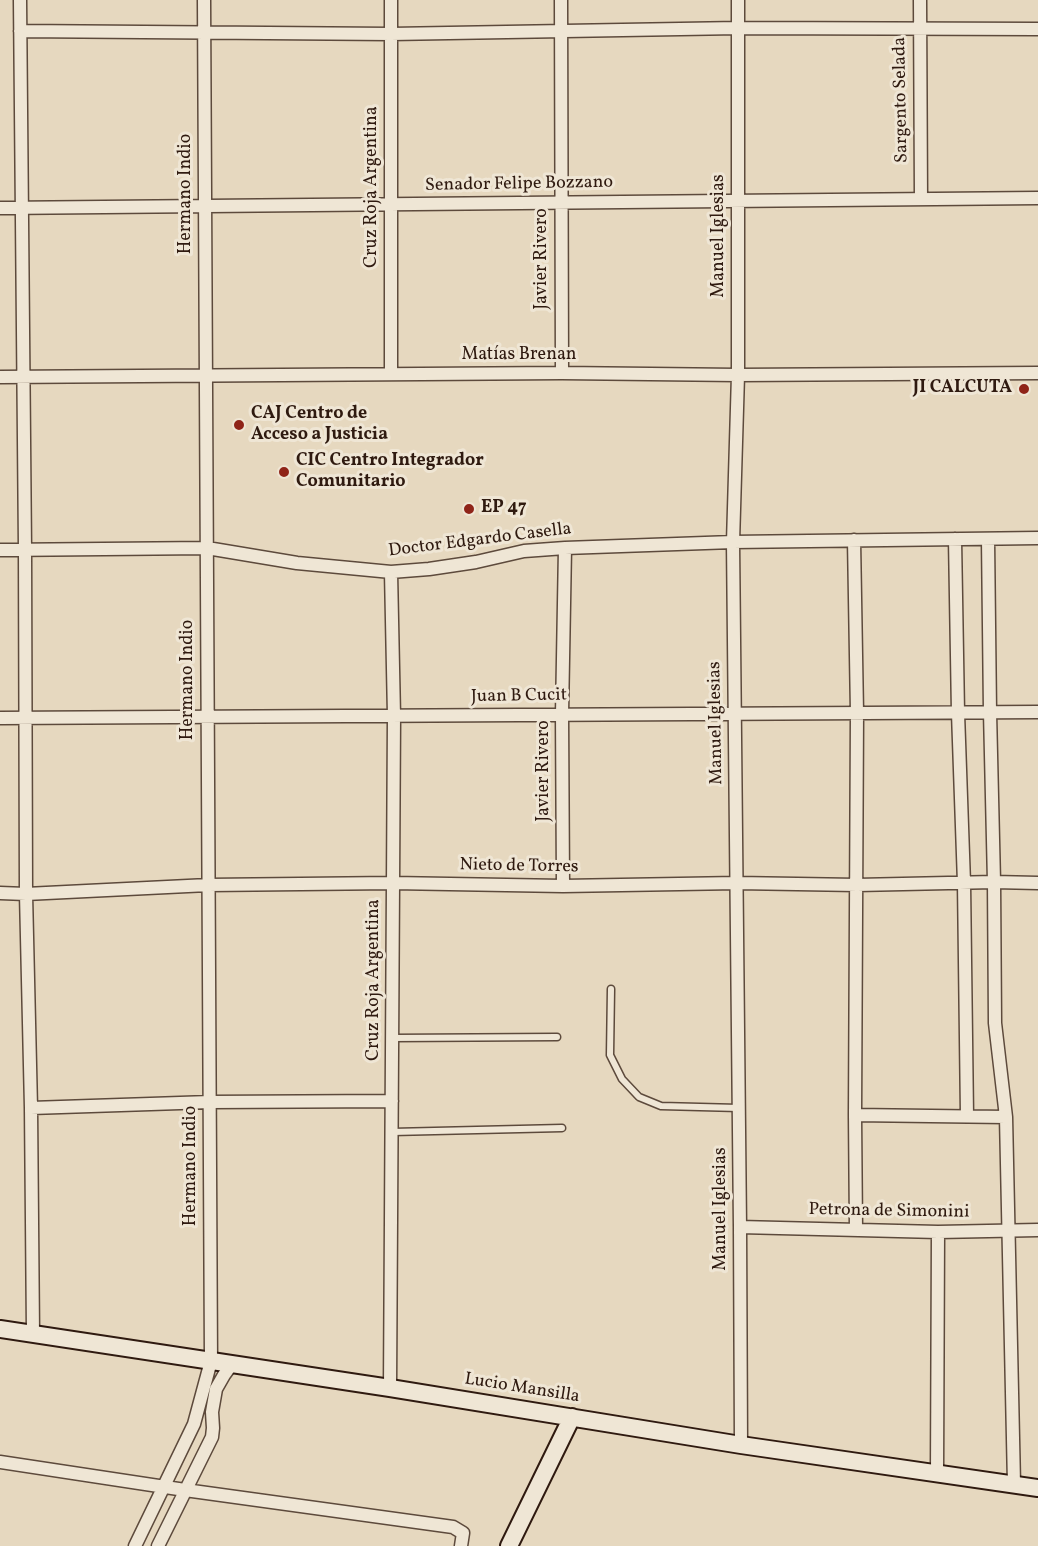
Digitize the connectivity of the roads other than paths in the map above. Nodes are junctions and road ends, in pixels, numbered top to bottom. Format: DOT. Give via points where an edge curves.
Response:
graph roads {
  1 [pos="20,0"];
  2 [pos="204,0"];
  3 [pos="391,0"];
  4 [pos="561,0"];
  5 [pos="738,0"];
  6 [pos="920,0"];
  7 [pos="738,28"];
  8 [pos="919,30"];
  9 [pos="1038,30"];
  10 [pos="20,31"];
  11 [pos="204,32"];
  12 [pos="561,32"];
  13 [pos="391,34"];
  14 [pos="1038,198"];
  15 [pos="921,199"];
  16 [pos="738,202"];
  17 [pos="561,203"];
  18 [pos="391,204"];
  19 [pos="205,206"];
  20 [pos="0,208"];
  21 [pos="22,208"];
  22 [pos="1038,372"];
  23 [pos="562,373"];
  24 [pos="391,374"];
  25 [pos="206,375"];
  26 [pos="738,375"];
  27 [pos="23,376"];
  28 [pos="0,377"];
  29 [pos="1038,538"];
  30 [pos="955,539"];
  31 [pos="988,539"];
  32 [pos="854,540"];
  33 [pos="734,542"];
  34 [pos="207,548"];
  35 [pos="564,548"];
  36 [pos="25,549"];
  37 [pos="0,550"];
  38 [pos="391,572"];
  39 [pos="958,712"];
  40 [pos="990,712"];
  41 [pos="1038,712"];
  42 [pos="857,713"];
  43 [pos="562,714"];
  44 [pos="735,714"];
  45 [pos="394,716"];
  46 [pos="0,718"];
  47 [pos="26,718"];
  48 [pos="208,718"];
  49 [pos="994,882"];
  50 [pos="393,883"];
  51 [pos="737,883"];
  52 [pos="1038,883"];
  53 [pos="964,884"];
  54 [pos="208,885"];
  55 [pos="857,885"];
  56 [pos="563,886"];
  57 [pos="0,893"];
  58 [pos="26,894"];
  59 [pos="611,989"];
  60 [pos="557,1037"];
  61 [pos="392,1038"];
  62 [pos="392,1101"];
  63 [pos="210,1102"];
  64 [pos="31,1108"];
  65 [pos="739,1108"];
  66 [pos="855,1115"];
  67 [pos="967,1116"];
  68 [pos="1006,1117"];
  69 [pos="562,1128"];
  70 [pos="392,1132"];
  71 [pos="740,1227"];
  72 [pos="856,1230"];
  73 [pos="1038,1230"];
  74 [pos="1008,1231"];
  75 [pos="938,1232"];
  76 [pos="0,1329"];
  77 [pos="33,1334"];
  78 [pos="211,1361"];
  79 [pos="232,1364"];
  80 [pos="390,1388"];
  81 [pos="572,1417"];
  82 [pos="741,1445"];
  83 [pos="0,1462"];
  84 [pos="937,1473"];
  85 [pos="1014,1484"];
  86 [pos="164,1487"];
  87 [pos="1038,1488"];
  88 [pos="185,1490"];
  89 [pos="135,1546"];
  90 [pos="158,1546"];
  91 [pos="461,1546"];
  92 [pos="509,1546"];
  1 -- 10 [label="street"];
  2 -- 11 [label="street, Hermano Indio"];
  3 -- 13 [label="street, Cruz Roja Argentina"];
  4 -- 12 [label="street, Javier Rivero"];
  5 -- 7 [label="street, Manuel Iglesias"];
  6 -- 8 [label="street, Sargento Selada"];
  7 -- 8 [label="street"];
  7 -- 12 [label="street"];
  7 -- 16 [label="street, Manuel Iglesias"];
  8 -- 9 [label="street"];
  8 -- 15 [label="street, Sargento Selada"];
  10 -- 11 [label="street"];
  10 -- 21 [label="street"];
  11 -- 13 [label="street"];
  11 -- 19 [label="street, Hermano Indio"];
  12 -- 13 [label="street"];
  12 -- 17 [label="street, Javier Rivero"];
  13 -- 18 [label="street, Cruz Roja Argentina"];
  14 -- 15 [label="street, Senador Felipe Bozzano"];
  15 -- 16 [label="street, Senador Felipe Bozzano"];
  16 -- 17 [label="street, Senador Felipe Bozzano"];
  16 -- 26 [label="street, Manuel Iglesias"];
  17 -- 18 [label="street, Senador Felipe Bozzano"];
  17 -- 23 [label="street, Javier Rivero"];
  18 -- 19 [label="street, Senador Felipe Bozzano"];
  18 -- 24 [label="street, Cruz Roja Argentina"];
  19 -- 21 [label="street, Senador Felipe Bozzano"];
  19 -- 25 [label="street, Hermano Indio"];
  20 -- 21 [label="street, Senador Felipe Bozzano"];
  21 -- 27 [label="street"];
  22 -- 26 [label="street, Matías Brenan"];
  23 -- 24 [label="street, Matías Brenan"];
  23 -- 26 [label="street, Matías Brenan"];
  24 -- 25 [label="street, Matías Brenan"];
  25 -- 27 [label="street, Matías Brenan"];
  25 -- 34 [label="street, Hermano Indio"];
  26 -- 33 [label="street, Manuel Iglesias"];
  27 -- 28 [label="street, Matías Brenan"];
  27 -- 36 [label="street"];
  29 -- 31 [label="street, Doctor Edgardo Casella"];
  30 -- 31 [label="street, Doctor Edgardo Casella"];
  30 -- 32 [label="street, Doctor Edgardo Casella"];
  30 -- 39 [label="street"];
  31 -- 40 [label="street"];
  32 -- 33 [label="street, Doctor Edgardo Casella"];
  32 -- 42 [label="street"];
  33 -- 35 [label="street, Doctor Edgardo Casella"];
  33 -- 44 [label="street, Manuel Iglesias"];
  34 -- 36 [label="street, Doctor Edgardo Casella"];
  34 -- 38 [label="street, Doctor Edgardo Casella" via="297,563"];
  34 -- 48 [label="street, Hermano Indio"];
  35 -- 38 [label="street, Doctor Edgardo Casella"];
  35 -- 43 [label="street, Javier Rivero"];
  36 -- 37 [label="street, Doctor Edgardo Casella"];
  36 -- 47 [label="street"];
  38 -- 45 [label="street, Cruz Roja Argentina"];
  39 -- 40 [label="street, Juan B Cucit"];
  39 -- 42 [label="street, Juan B Cucit"];
  39 -- 53 [label="street"];
  40 -- 41 [label="street, Juan B Cucit"];
  40 -- 49 [label="street"];
  42 -- 44 [label="street, Juan B Cucit"];
  42 -- 55 [label="street"];
  43 -- 44 [label="street, Juan B Cucit"];
  43 -- 45 [label="street, Juan B Cucit"];
  43 -- 56 [label="street, Javier Rivero"];
  44 -- 51 [label="street, Manuel Iglesias"];
  45 -- 48 [label="street, Juan B Cucit"];
  45 -- 50 [label="street, Cruz Roja Argentina"];
  46 -- 47 [label="street, Juan B Cucit"];
  47 -- 48 [label="street, Juan B Cucit"];
  47 -- 58 [label="street"];
  48 -- 54 [label="street, Hermano Indio"];
  49 -- 52 [label="street, Nieto de Torres"];
  49 -- 53 [label="street, Nieto de Torres"];
  49 -- 68 [label="street" via="995,1023"];
  50 -- 54 [label="street, Nieto de Torres"];
  50 -- 56 [label="street, Nieto de Torres"];
  50 -- 61 [label="street, Cruz Roja Argentina"];
  51 -- 55 [label="street, Nieto de Torres"];
  51 -- 56 [label="street, Nieto de Torres"];
  51 -- 65 [label="street, Manuel Iglesias"];
  53 -- 55 [label="street, Nieto de Torres"];
  53 -- 67 [label="street"];
  54 -- 58 [label="street, Nieto de Torres"];
  54 -- 63 [label="street, Hermano Indio"];
  55 -- 66 [label="street"];
  57 -- 58 [label="street, Nieto de Torres"];
  58 -- 64 [label="street"];
  59 -- 65 [label="lane" via="610,1054 622,1079 639,1097 661,1106"];
  60 -- 61 [label="lane"];
  61 -- 62 [label="street, Cruz Roja Argentina"];
  62 -- 63 [label="street"];
  62 -- 70 [label="street, Cruz Roja Argentina"];
  63 -- 64 [label="street"];
  63 -- 78 [label="street, Hermano Indio"];
  64 -- 77 [label="street"];
  65 -- 71 [label="street, Manuel Iglesias"];
  66 -- 67 [label="street"];
  66 -- 72 [label="street"];
  67 -- 68 [label="street"];
  68 -- 74 [label="street"];
  69 -- 70 [label="lane"];
  70 -- 80 [label="street, Cruz Roja Argentina"];
  71 -- 72 [label="street, Petrona de Simonini"];
  71 -- 82 [label="street, Manuel Iglesias"];
  72 -- 75 [label="street, Petrona de Simonini"];
  73 -- 74 [label="street, Petrona de Simonini"];
  74 -- 75 [label="street, Petrona de Simonini"];
  74 -- 85 [label="street"];
  75 -- 84 [label="street"];
  76 -- 77 [label="main road, Lucio Mansilla"];
  77 -- 78 [label="main road, Lucio Mansilla"];
  78 -- 79 [label="main road, Lucio Mansilla"];
  78 -- 86 [label="street, Hermano Indio" via="194,1424"];
  79 -- 80 [label="main road, Lucio Mansilla"];
  79 -- 88 [label="street" via="216,1389 212,1437"];
  80 -- 81 [label="main road, Lucio Mansilla"];
  81 -- 82 [label="main road, Lucio Mansilla"];
  81 -- 92 [label="main road"];
  82 -- 84 [label="main road, Lucio Mansilla"];
  83 -- 86 [label="street"];
  84 -- 85 [label="main road, Lucio Mansilla"];
  85 -- 87 [label="main road, Lucio Mansilla"];
  86 -- 88 [label="street"];
  86 -- 89 [label="street, Hermano Indio"];
  88 -- 90 [label="street"];
  88 -- 91 [label="street" via="453,1527 463,1533"];
}
